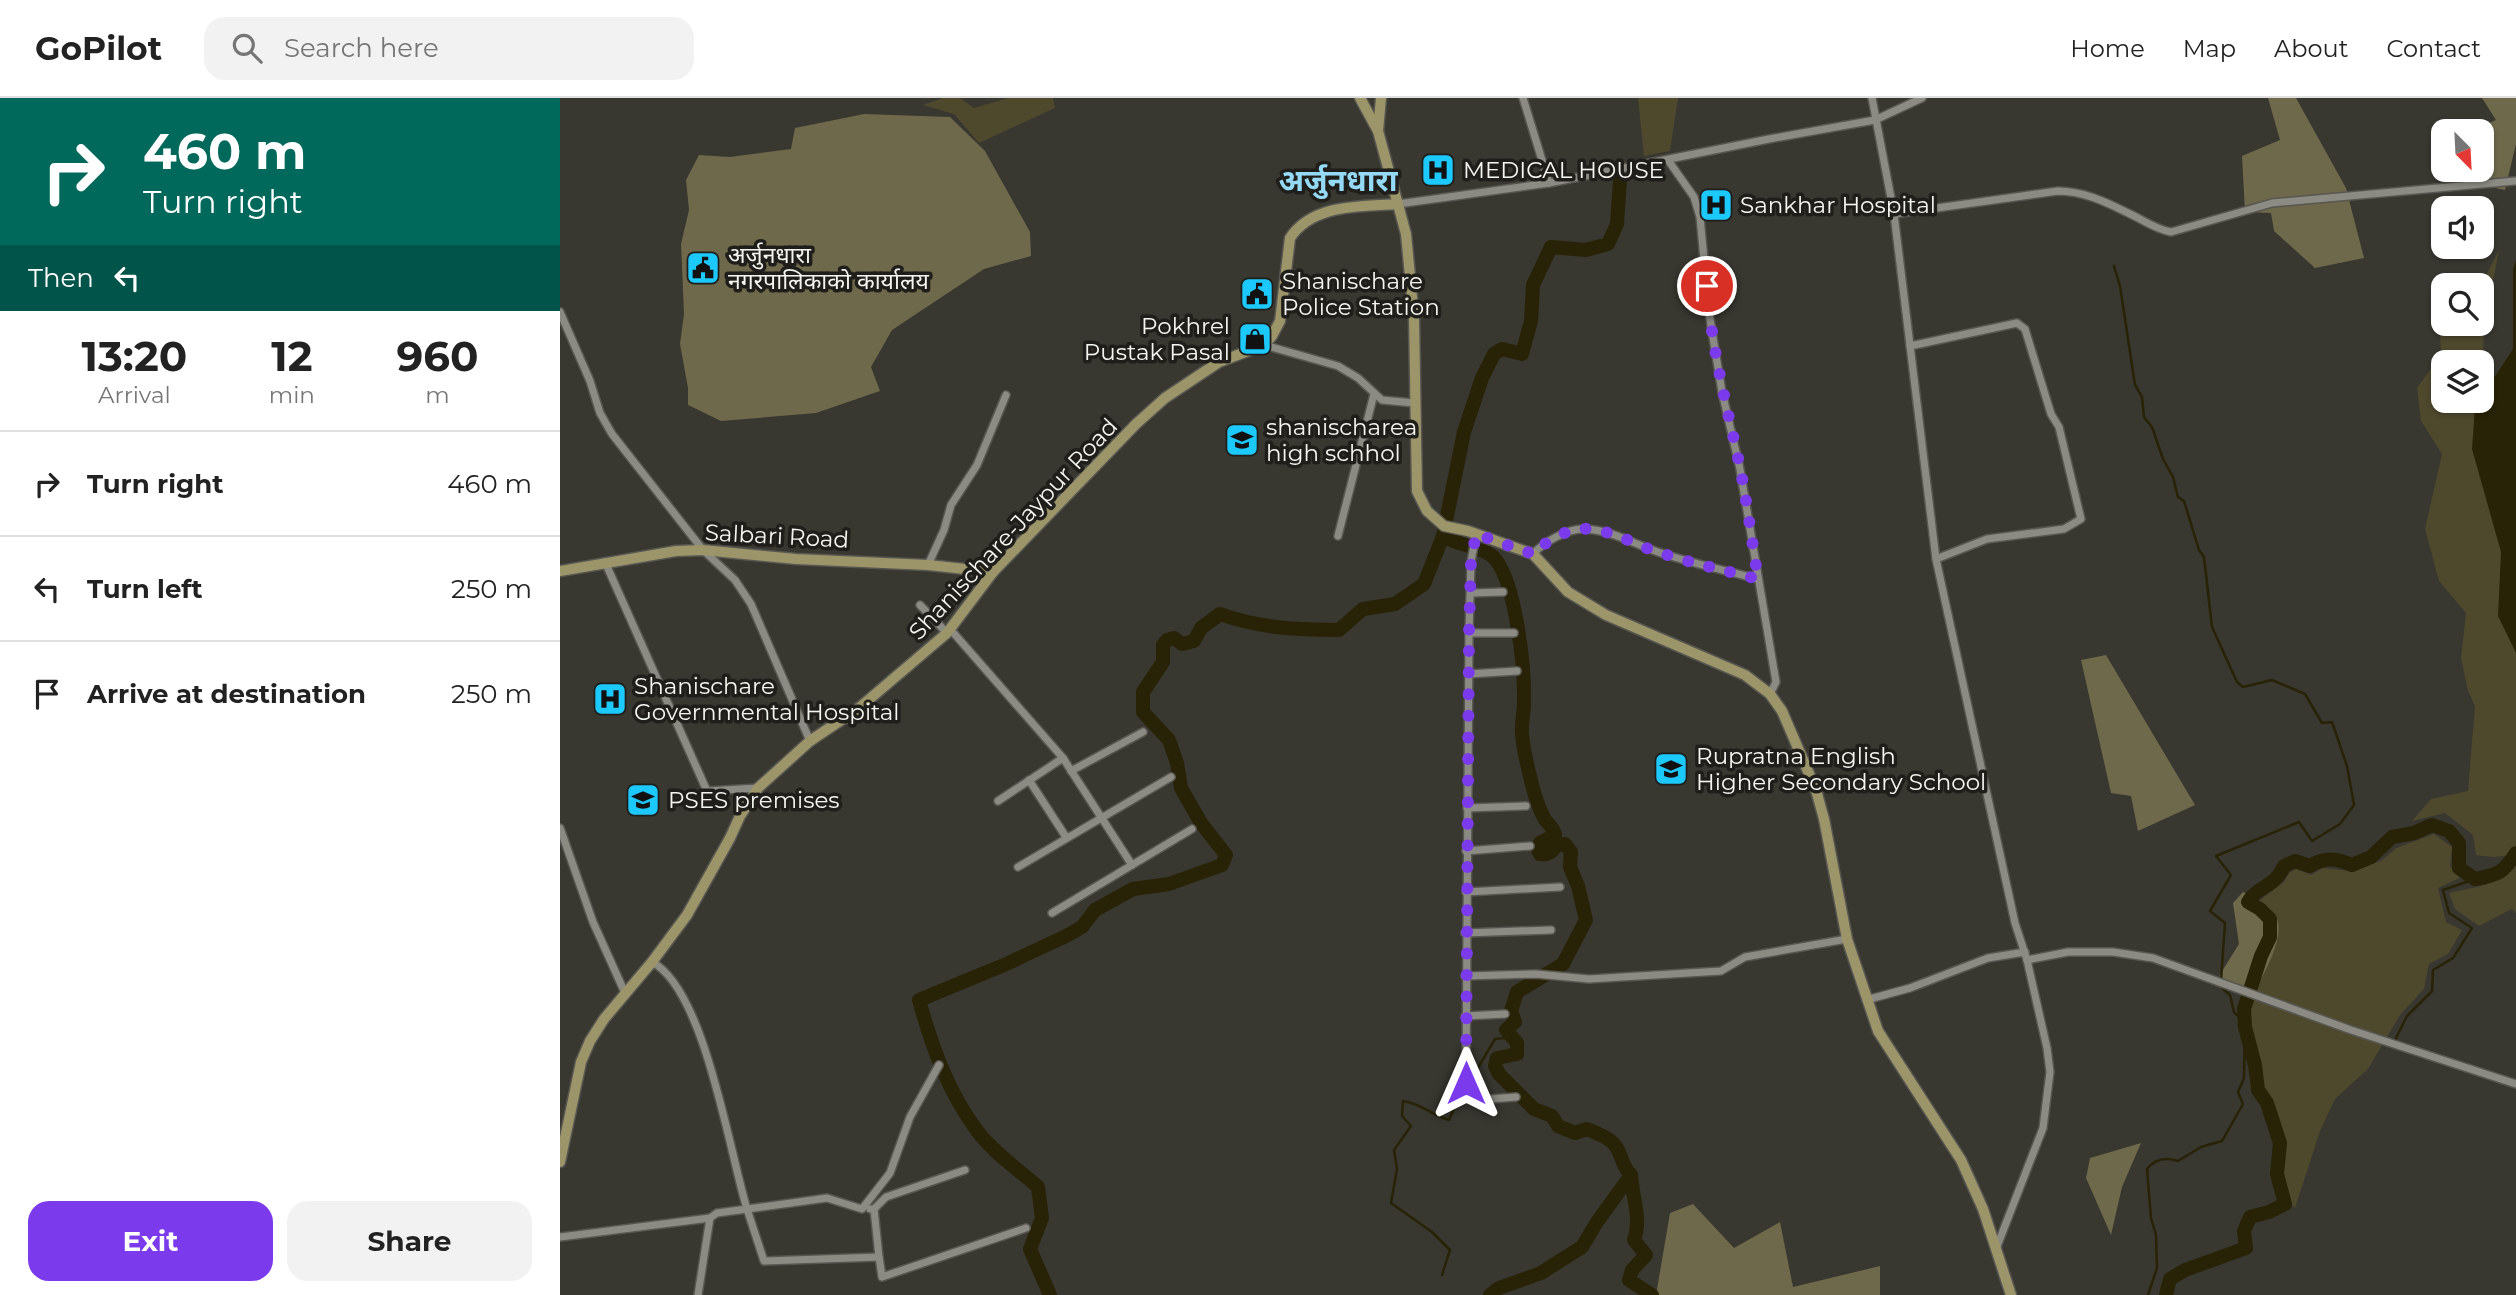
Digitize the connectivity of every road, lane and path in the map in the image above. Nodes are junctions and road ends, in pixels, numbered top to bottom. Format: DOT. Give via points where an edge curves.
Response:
graph roads {
  1 [pos="1360,98"];
  2 [pos="1381,98"];
  3 [pos="1523,98"];
  4 [pos="1872,98"];
  5 [pos="1922,98"];
  6 [pos="1875,120"];
  7 [pos="1378,131"];
  8 [pos="1668,160"];
  9 [pos="2515,181"];
  10 [pos="1549,183"];
  11 [pos="1398,204"];
  12 [pos="1894,214"];
  13 [pos="560,312"];
  14 [pos="1264,345"];
  15 [pos="1910,346"];
  16 [pos="1374,394"];
  17 [pos="1006,395"];
  18 [pos="1414,403"];
  19 [pos="1476,534"];
  20 [pos="1338,536"];
  21 [pos="703,550"];
  22 [pos="1533,554"];
  23 [pos="1936,559"];
  24 [pos="605,562"];
  25 [pos="928,565"];
  26 [pos="560,571"];
  27 [pos="993,572"];
  28 [pos="1758,579"];
  29 [pos="1503,592"];
  30 [pos="1471,593"];
  31 [pos="920,605"];
  32 [pos="949,632"];
  33 [pos="1469,633"];
  34 [pos="1514,634"];
  35 [pos="1517,671"];
  36 [pos="1469,674"];
  37 [pos="1770,694"];
  38 [pos="1143,732"];
  39 [pos="810,741"];
  40 [pos="1063,758"];
  41 [pos="1071,771"];
  42 [pos="1171,777"];
  43 [pos="1029,780"];
  44 [pos="758,788"];
  45 [pos="998,801"];
  46 [pos="1526,806"];
  47 [pos="1467,808"];
  48 [pos="1101,816"];
  49 [pos="560,828"];
  50 [pos="1192,829"];
  51 [pos="1066,837"];
  52 [pos="1530,846"];
  53 [pos="1466,851"];
  54 [pos="1132,865"];
  55 [pos="1018,867"];
  56 [pos="1560,887"];
  57 [pos="1466,892"];
  58 [pos="1052,913"];
  59 [pos="1550,930"];
  60 [pos="1465,933"];
  61 [pos="1847,939"];
  62 [pos="2026,956"];
  63 [pos="652,962"];
  64 [pos="1465,976"];
  65 [pos="625,993"];
  66 [pos="1866,1000"];
  67 [pos="1505,1014"];
  68 [pos="1465,1016"];
  69 [pos="939,1065"];
  70 [pos="2516,1084"];
  71 [pos="1516,1097"];
  72 [pos="560,1162"];
  73 [pos="965,1170"];
  74 [pos="747,1209"];
  75 [pos="862,1209"];
  76 [pos="874,1209"];
  77 [pos="710,1218"];
  78 [pos="1026,1227"];
  79 [pos="560,1237"];
  80 [pos="1996,1250"];
  81 [pos="880,1257"];
  82 [pos="698,1295"];
  83 [pos="2011,1295"];
  1 -- 7 [label="street"];
  2 -- 7 [label="street"];
  3 -- 10 [label="street"];
  4 -- 6 [label="street"];
  5 -- 6 [label="street"];
  6 -- 8 [label="street"];
  6 -- 12 [label="street"];
  7 -- 11 [label="street"];
  8 -- 10 [label="street"];
  8 -- 28 [label="street" via="1694,197 1700,217 1709,313"];
  9 -- 12 [label="street" via="2272,203 2171,232 2078,191"];
  10 -- 11 [label="street"];
  11 -- 14 [label="street" via="1331,209 1293,233 1280,321"];
  11 -- 18 [label="street" via="1406,234 1414,318"];
  12 -- 15 [label="street"];
  13 -- 21 [label="street" via="612,434"];
  14 -- 16 [label="street" via="1338,366"];
  14 -- 27 [label="street, Shanischare-Jaypur Road" via="1219,362 1165,398"];
  15 -- 23 [label="street"];
  15 -- 23 [label="street" via="2017,323 2025,329 2059,427 2081,519 2064,529 1987,540"];
  16 -- 18 [label="street" via="1382,400"];
  16 -- 20 [label="street"];
  17 -- 25 [label="street" via="977,465 951,505"];
  18 -- 19 [label="street" via="1421,501 1444,526"];
  19 -- 22 [label="street"];
  19 -- 30 [label="street"];
  21 -- 24 [label="street, Salbari Road"];
  21 -- 25 [label="street, Salbari Road"];
  21 -- 39 [label="street" via="735,580 751,604"];
  22 -- 28 [label="street" via="1575,529 1587,528"];
  22 -- 37 [label="street" via="1568,592 1606,615 1745,675"];
  23 -- 62 [label="street"];
  24 -- 26 [label="street, Salbari Road"];
  24 -- 44 [label="street" via="706,791"];
  25 -- 27 [label="street, Salbari Road"];
  27 -- 32 [label="street, Shanischare-Jaypur Road"];
  28 -- 37 [label="street" via="1776,682"];
  29 -- 30 [label="street"];
  30 -- 33 [label="street"];
  31 -- 32 [label="street"];
  32 -- 39 [label="street, Shanischare-Jaypur Road" via="859,708"];
  32 -- 40 [label="street"];
  33 -- 34 [label="street"];
  33 -- 36 [label="street"];
  35 -- 36 [label="street"];
  36 -- 47 [label="street"];
  37 -- 61 [label="street" via="1816,790"];
  38 -- 41 [label="street"];
  39 -- 44 [label="street, Shanischare-Jaypur Road"];
  40 -- 41 [label="street"];
  40 -- 43 [label="street"];
  41 -- 48 [label="street"];
  42 -- 48 [label="street"];
  43 -- 45 [label="street"];
  43 -- 51 [label="street"];
  44 -- 63 [label="street, Shanischare-Jaypur Road" via="687,915"];
  46 -- 47 [label="street"];
  47 -- 53 [label="street"];
  48 -- 51 [label="street"];
  48 -- 54 [label="street"];
  49 -- 65 [label="street" via="593,922"];
  50 -- 54 [label="street"];
  51 -- 55 [label="street"];
  52 -- 53 [label="street"];
  53 -- 57 [label="street"];
  54 -- 58 [label="street"];
  56 -- 57 [label="street"];
  57 -- 60 [label="street"];
  59 -- 60 [label="street"];
  60 -- 64 [label="street"];
  61 -- 64 [label="street" via="1745,957 1721,971 1589,979 1536,974"];
  61 -- 66 [label="street"];
  62 -- 66 [label="street" via="1989,958"];
  62 -- 70 [label="street" via="2113,952 2153,958"];
  62 -- 80 [label="street" via="2050,1072 2043,1128"];
  63 -- 65 [label="street, Shanischare-Jaypur Road"];
  63 -- 74 [label="street" via="681,993 700,1031"];
  64 -- 68 [label="street"];
  65 -- 72 [label="street, Shanischare-Jaypur Road" via="604,1019 581,1062"];
  66 -- 80 [label="street" via="1878,1031 1961,1160"];
  67 -- 68 [label="street"];
  68 -- 71 [label="street" via="1467,1091 1478,1100"];
  69 -- 75 [label="street" via="909,1117 890,1173"];
  73 -- 76 [label="street" via="886,1197"];
  74 -- 75 [label="street" via="827,1198"];
  74 -- 77 [label="street"];
  74 -- 81 [label="street" via="764,1261"];
  75 -- 76 [label="street"];
  76 -- 81 [label="street"];
  77 -- 79 [label="street"];
  77 -- 82 [label="street"];
  78 -- 81 [label="street" via="882,1277"];
  80 -- 83 [label="street"];
}
